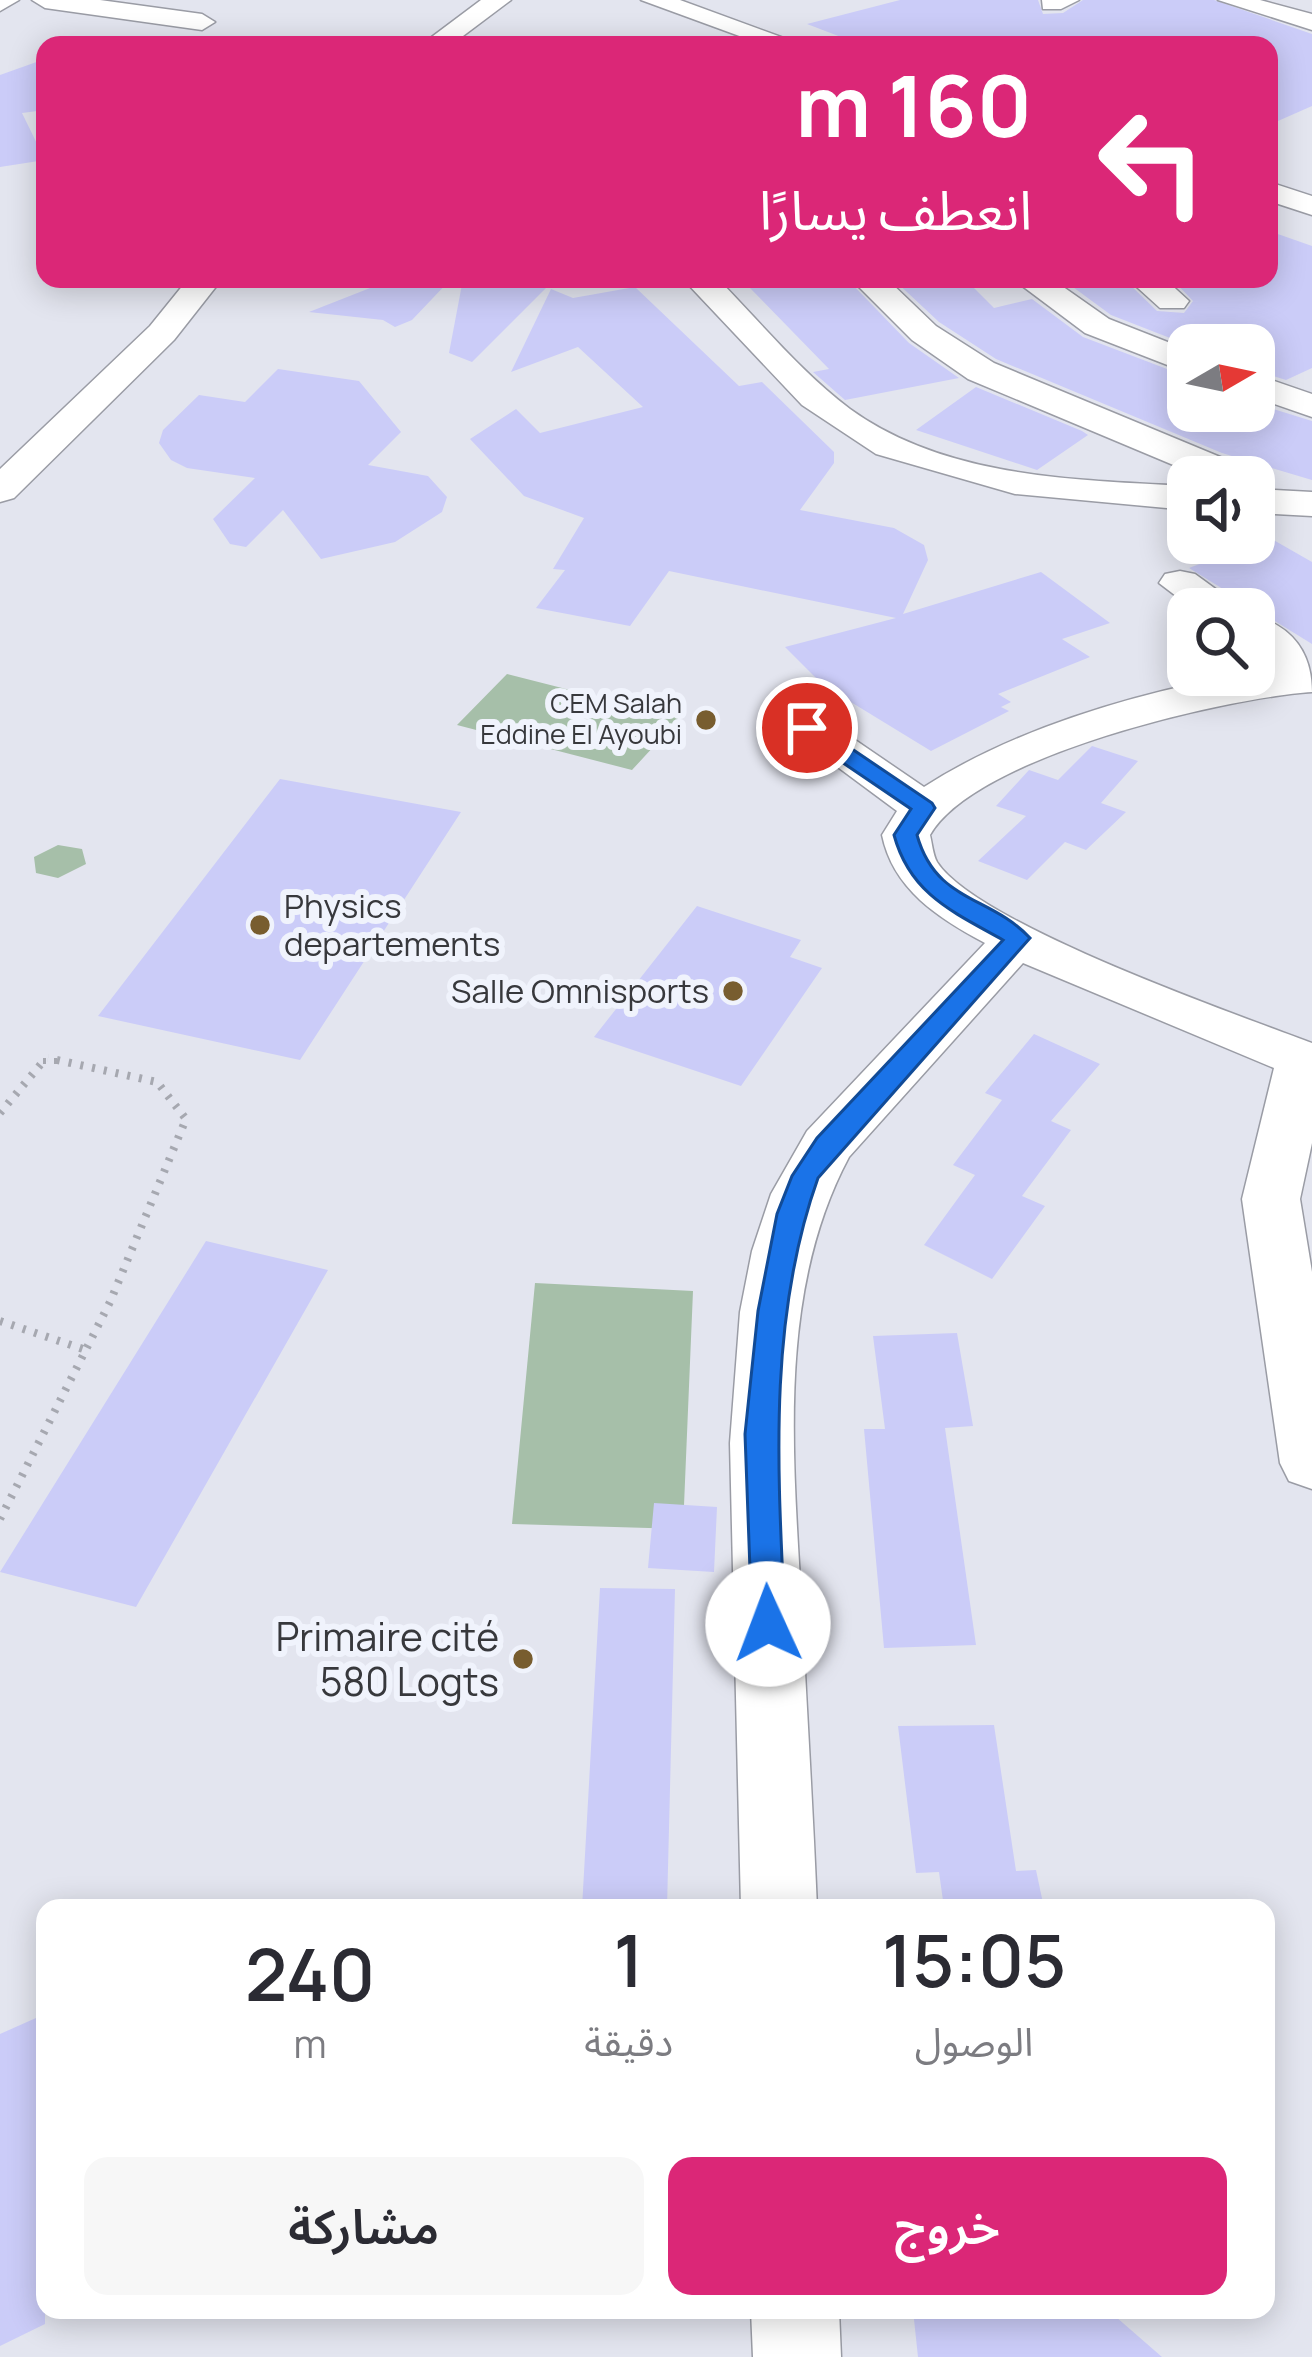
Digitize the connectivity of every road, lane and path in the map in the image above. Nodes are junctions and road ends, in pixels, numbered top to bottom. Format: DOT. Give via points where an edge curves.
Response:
graph roads {
  1 [pos="46,0"];
  2 [pos="498,0"];
  3 [pos="654,0"];
  4 [pos="1231,0"];
  5 [pos="202,22"];
  6 [pos="1312,22"];
  7 [pos="447,36"];
  8 [pos="763,36"];
  9 [pos="1278,194"];
  10 [pos="1312,206"];
  11 [pos="198,288"];
  12 [pos="709,288"];
  13 [pos="877,288"];
  14 [pos="1043,288"];
  15 [pos="1156,288"];
  16 [pos="1172,301"];
  17 [pos="1167,354"];
  18 [pos="1275,393"];
  19 [pos="1312,406"];
  20 [pos="1168,456"];
  21 [pos="0,490"];
  22 [pos="1167,497"];
  23 [pos="1275,498"];
  24 [pos="1312,504"];
  25 [pos="1180,583"];
  26 [pos="1188,588"];
  27 [pos="1275,642"];
  28 [pos="1304,679"];
  29 [pos="807,728"];
  30 [pos="924,808"];
  31 [pos="1018,938"];
  32 [pos="1307,1061"];
  33 [pos="0,1113"];
  34 [pos="0,1321"];
  35 [pos="86,1350"];
  36 [pos="1312,1463"];
  37 [pos="0,1520"];
  38 [pos="779,1899"];
  39 [pos="795,2319"];
  40 [pos="797,2357"];
  1 -- 5 [label="street"];
  2 -- 7 [label="street"];
  3 -- 8 [label="street"];
  4 -- 6 [label="street"];
  9 -- 10 [label="street"];
  11 -- 21 [label="street" via="163,333"];
  12 -- 22 [label="street" via="848,425 913,455 1072,491"];
  13 -- 20 [label="street" via="981,371"];
  14 -- 17 [label="street" via="1097,326"];
  15 -- 16 [label="street"];
  18 -- 19 [label="street"];
  23 -- 24 [label="street"];
  25 -- 26 [label="street"];
  27 -- 28 [label="street"];
  28 -- 30 [label="street" via="1186,698 1073,734"];
  29 -- 30 [label="street"];
  30 -- 31 [label="street" via="906,835 914,868 955,903"];
  31 -- 32 [label="street"];
  31 -- 38 [label="street" via="827,1145 791,1214 760,1434"];
  32 -- 36 [label="street" via="1271,1199"];
  33 -- 35 [label="path" via="46,1058 157,1082 186,1119"];
  34 -- 35 [label="path"];
  35 -- 37 [label="path"];
  39 -- 40 [label="street"];
}
